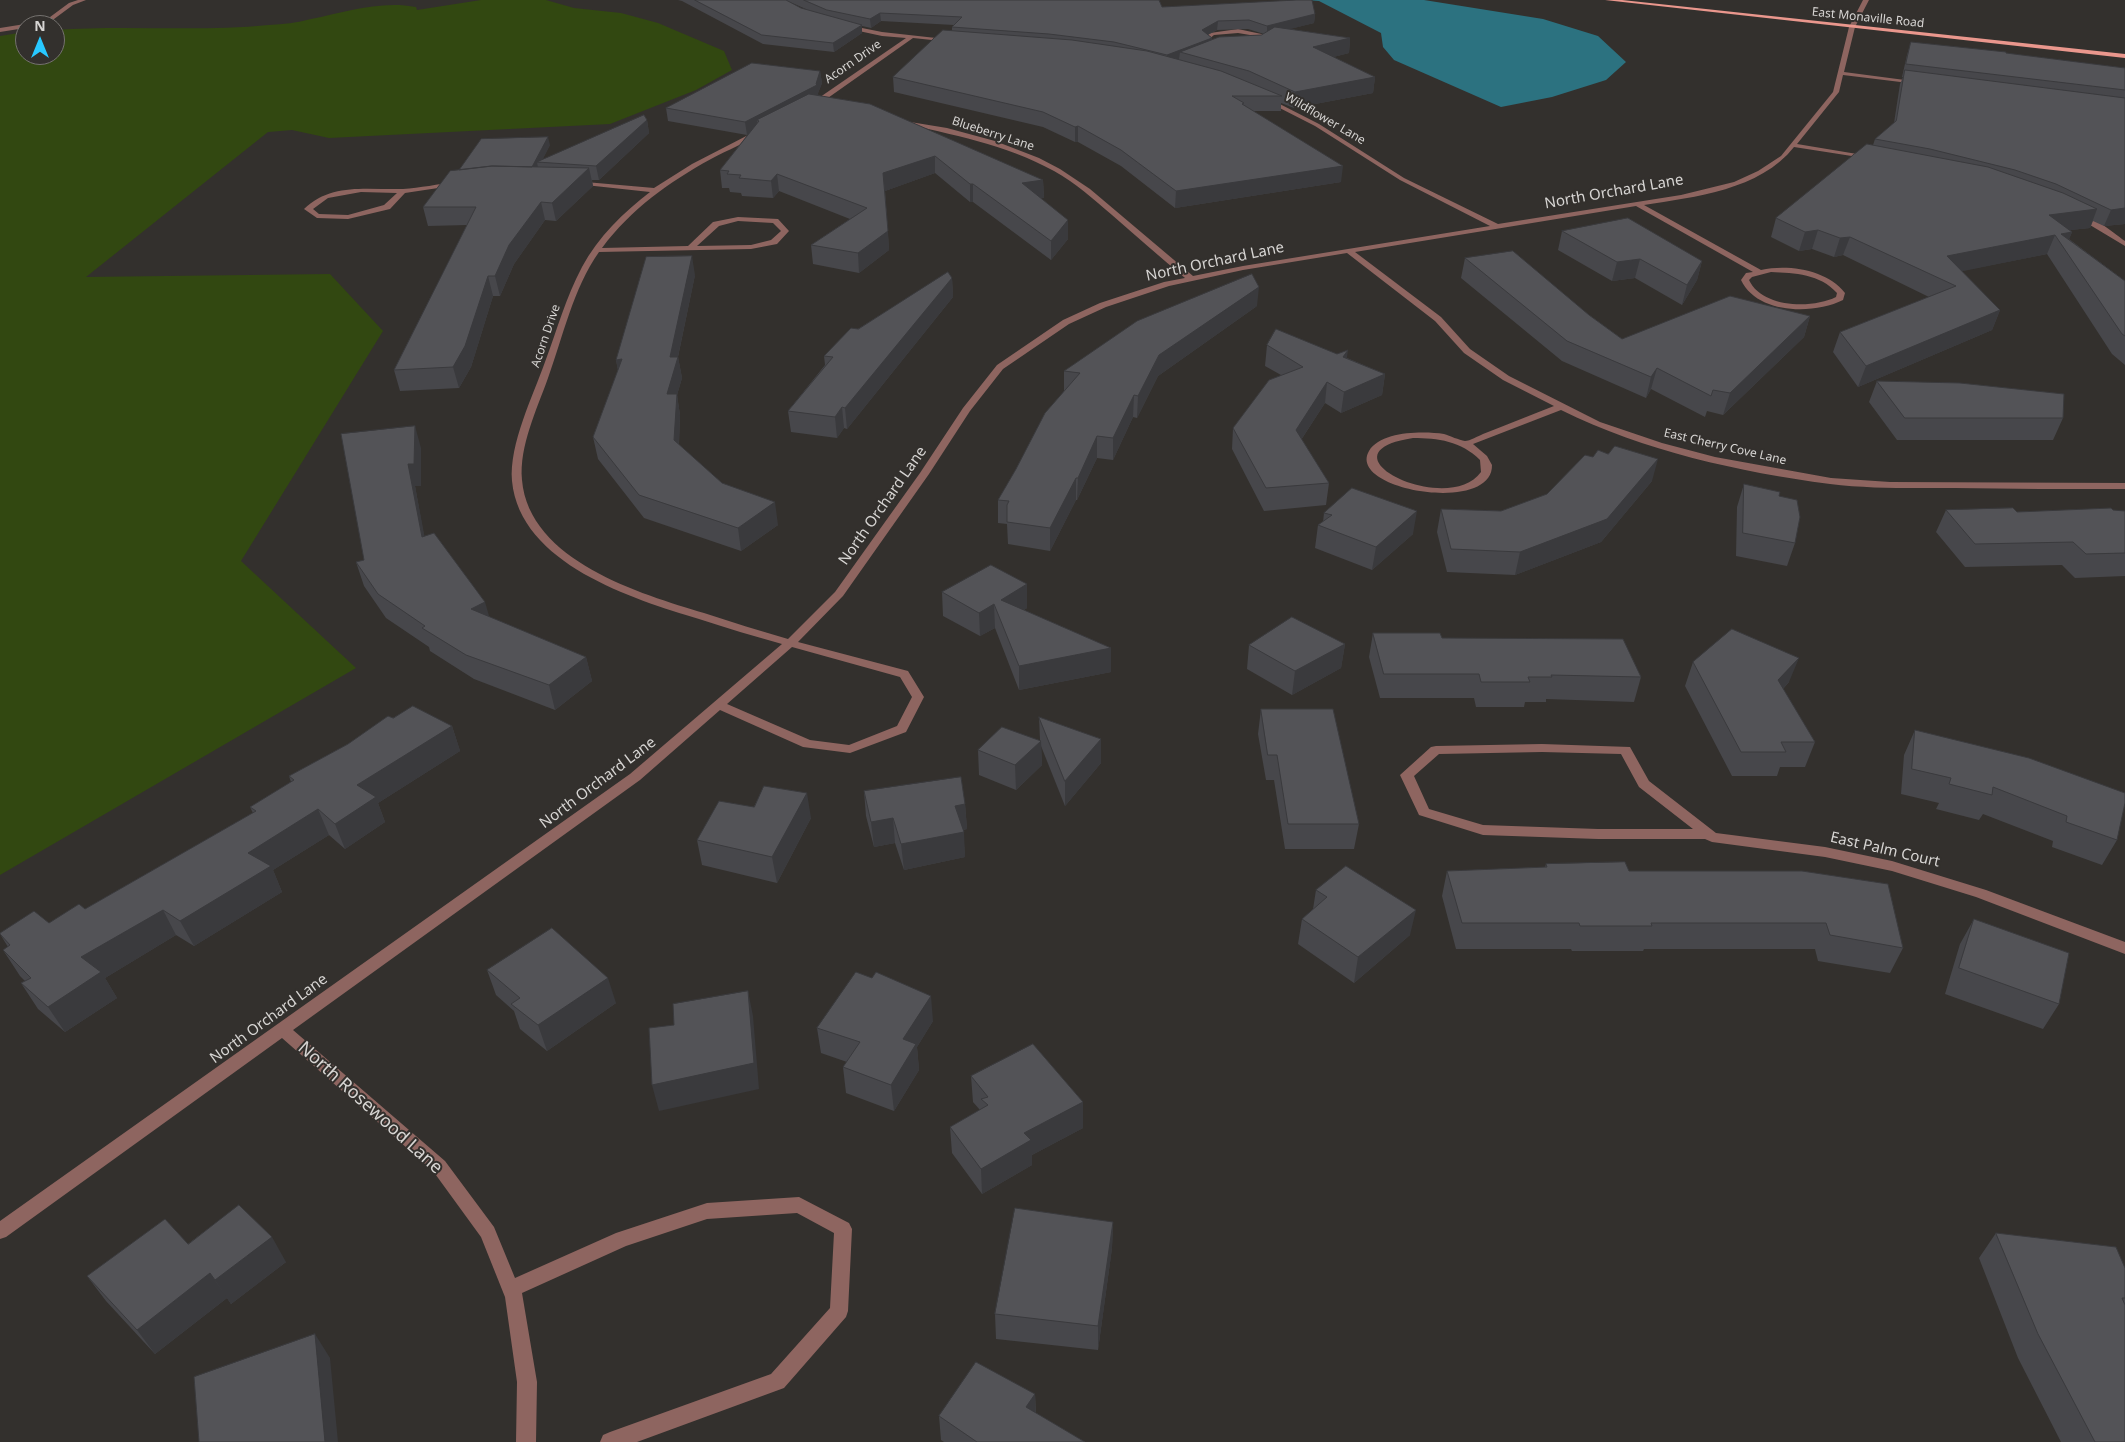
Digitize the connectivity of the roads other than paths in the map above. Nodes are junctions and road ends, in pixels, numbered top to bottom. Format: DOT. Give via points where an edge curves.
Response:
graph roads {
  1 [pos="83,0"];
  2 [pos="1608,0"];
  3 [pos="1866,0"];
  4 [pos="56,15"];
  5 [pos="842,25"];
  6 [pos="1852,27"];
  7 [pos="15,28"];
  8 [pos="0,30"];
  9 [pos="911,37"];
  10 [pos="955,40"];
  11 [pos="1221,47"];
  12 [pos="1212,50"];
  13 [pos="2125,56"];
  14 [pos="1841,73"];
  15 [pos="1929,84"];
  16 [pos="1263,98"];
  17 [pos="818,108"];
  18 [pos="896,121"];
  19 [pos="767,128"];
  20 [pos="1793,145"];
  21 [pos="1880,160"];
  22 [pos="566,181"];
  23 [pos="460,183"];
  24 [pos="403,190"];
  25 [pos="656,190"];
  26 [pos="1637,204"];
  27 [pos="2068,212"];
  28 [pos="1498,227"];
  29 [pos="2125,244"];
  30 [pos="688,249"];
  31 [pos="597,250"];
  32 [pos="1349,251"];
  33 [pos="1759,272"];
  34 [pos="1191,279"];
  35 [pos="1562,406"];
  36 [pos="1466,444"];
  37 [pos="2125,486"];
  38 [pos="788,644"];
  39 [pos="720,706"];
  40 [pos="1708,834"];
  41 [pos="2125,948"];
  42 [pos="282,1029"];
  43 [pos="0,1230"];
  44 [pos="511,1289"];
  45 [pos="526,1442"];
  46 [pos="610,1442"];
  1 -- 4 [label="street"];
  2 -- 6 [label="main road, East Monaville Road"];
  3 -- 6 [label="street, North Orchard Lane"];
  5 -- 9 [label="street"];
  6 -- 13 [label="main road, East Monaville Road"];
  6 -- 14 [label="street, North Orchard Lane"];
  7 -- 8 [label="street"];
  9 -- 10 [label="street"];
  9 -- 17 [label="street, Acorn Drive" via="824,99 804,109"];
  11 -- 11 [label="street" via="1252,48 1269,41 1264,36 1248,32 1219,32 1207,36 1208,42"];
  11 -- 12 [label="street"];
  14 -- 15 [label="street"];
  14 -- 20 [label="street, North Orchard Lane" via="1836,92"];
  16 -- 28 [label="street, Wildflower Lane" via="1317,125 1402,179"];
  18 -- 34 [label="street, Blueberry Lane" via="979,138 1048,164 1079,184"];
  19 -- 25 [label="street, Acorn Drive" via="708,158"];
  20 -- 21 [label="street"];
  20 -- 26 [label="street, North Orchard Lane" via="1783,157 1736,183"];
  22 -- 25 [label="street"];
  23 -- 24 [label="street"];
  24 -- 24 [label="street" via="387,207 348,217 317,216 308,209 326,196 361,190"];
  25 -- 31 [label="street, Acorn Drive" via="621,218"];
  26 -- 28 [label="street, North Orchard Lane"];
  26 -- 33 [label="street"];
  27 -- 29 [label="street"];
  28 -- 32 [label="street, North Orchard Lane"];
  30 -- 30 [label="street" via="751,247 774,242 785,231 775,221 738,219 716,224"];
  30 -- 31 [label="street"];
  31 -- 38 [label="street, Acorn Drive" via="586,265 573,295 520,450 516,478 522,506 540,533 571,561 608,583 673,608"];
  32 -- 34 [label="street, North Orchard Lane"];
  32 -- 35 [label="street, East Cherry Cove Lane" via="1438,319 1467,351 1506,378"];
  33 -- 33 [label="street" via="1785,270 1815,276 1836,287 1841,292 1840,298 1824,306 1810,307 1777,302 1757,295 1746,286 1745,280 1749,275"];
  34 -- 38 [label="street, North Orchard Lane" via="1103,305 1066,322 1000,367 966,410 839,594"];
  35 -- 36 [label="street"];
  35 -- 37 [label="street, East Cherry Cove Lane" via="1598,424 1659,445 1714,460 1831,481 1890,485"];
  36 -- 36 [label="street" via="1431,435 1397,436 1383,442 1372,457 1375,466 1398,483 1416,488 1454,489 1471,486 1482,479 1487,470 1482,456"];
  38 -- 39 [label="street, North Orchard Lane"];
  38 -- 39 [label="street, Acorn Drive" via="904,674 918,697 902,729 850,748 808,744"];
  39 -- 42 [label="street, North Orchard Lane" via="635,777"];
  40 -- 40 [label="street, East Palm Court" via="1644,784 1624,750 1436,750 1407,775 1424,812 1483,830"];
  40 -- 41 [label="street, East Palm Court" via="1891,866 1976,890"];
  42 -- 43 [label="street, North Orchard Lane"];
  42 -- 44 [label="street, North Rosewood Lane" via="439,1166 488,1233"];
  44 -- 45 [label="street, North Rosewood Lane" via="527,1382"];
  44 -- 46 [label="street" via="622,1239 707,1211 799,1205 843,1229 839,1311 777,1381"];
}
